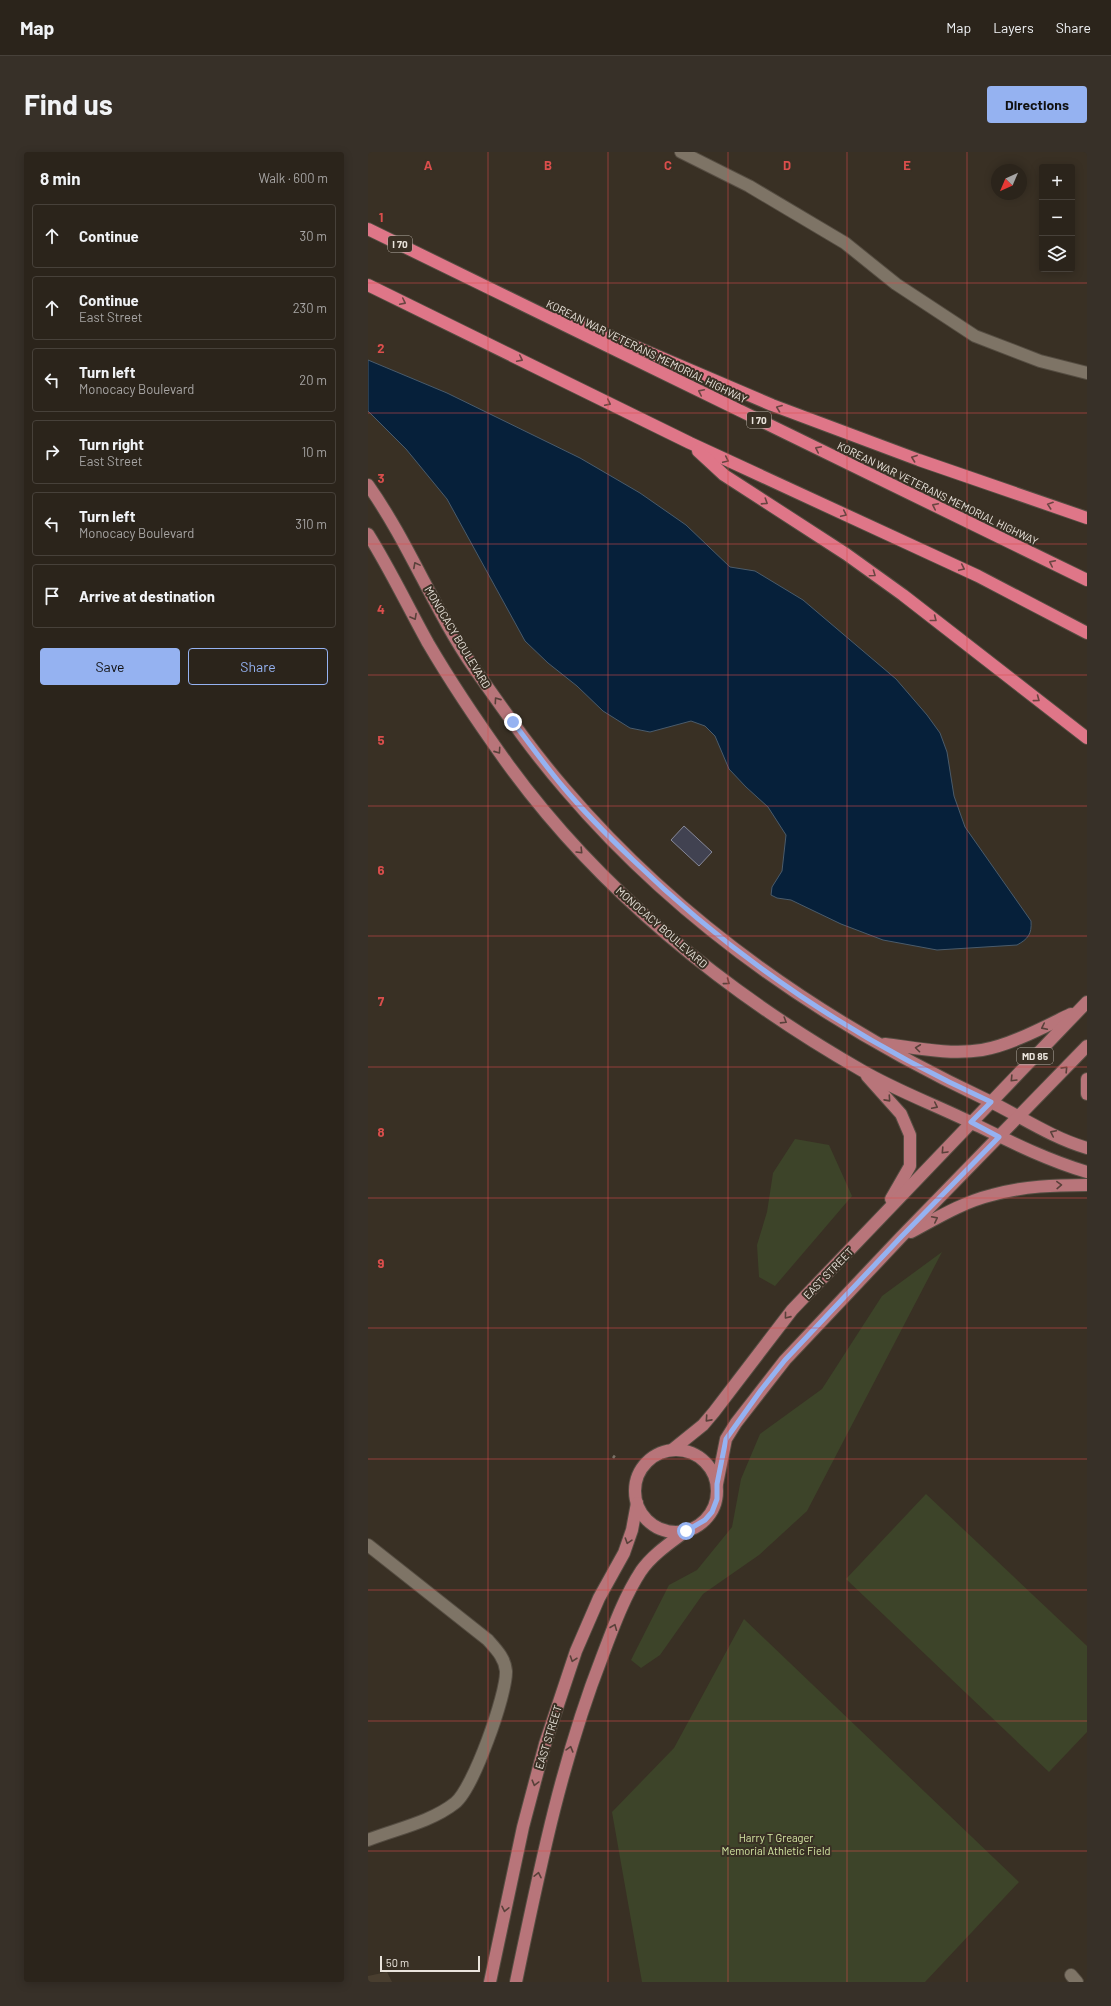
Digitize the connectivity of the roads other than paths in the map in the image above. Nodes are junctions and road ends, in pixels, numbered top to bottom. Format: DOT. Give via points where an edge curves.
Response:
graph roads {
  1 [pos="680,152"];
  2 [pos="368,229"];
  3 [pos="431,260"];
  4 [pos="368,285"];
  5 [pos="1087,373"];
  6 [pos="690,443"];
  7 [pos="368,485"];
  8 [pos="1087,518"];
  9 [pos="368,534"];
  10 [pos="1087,580"];
  11 [pos="1087,633"];
  12 [pos="1063,718"];
  13 [pos="1087,730"];
  14 [pos="1087,738"];
  15 [pos="1083,1006"];
  16 [pos="876,1043"];
  17 [pos="1087,1046"];
  18 [pos="862,1071"];
  19 [pos="1087,1079"];
  20 [pos="1087,1094"];
  21 [pos="991,1102"];
  22 [pos="1019,1117"];
  23 [pos="971,1122"];
  24 [pos="999,1137"];
  25 [pos="1087,1148"];
  26 [pos="1087,1172"];
  27 [pos="1087,1185"];
  28 [pos="882,1216"];
  29 [pos="901,1237"];
  30 [pos="672,1450"];
  31 [pos="717,1484"];
  32 [pos="637,1503"];
  33 [pos="686,1531"];
  34 [pos="368,1545"];
  35 [pos="368,1840"];
  36 [pos="490,1982"];
  37 [pos="516,1982"];
  1 -- 5 [label="lane" via="748,186 846,243 896,284 975,336 1040,361"];
  2 -- 3 [label="highway, KOREAN WAR VETERANS MEMORIAL HIGHWAY / I 70"];
  8 -- 3 [label="highway, one-way" via="919,460 772,405"];
  10 -- 3 [label="highway, KOREAN WAR VETERANS MEMORIAL HIGHWAY / I 70, one-way"];
  4 -- 6 [label="highway, one-way"];
  6 -- 11 [label="highway, one-way" via="978,576"];
  6 -- 12 [label="highway, one-way" via="724,475 904,595"];
  16 -- 7 [label="main road, MONOCACY BOULEVARD, one-way" via="773,978 721,939 675,900 614,842 565,789 472,665"];
  9 -- 18 [label="main road, MONOCACY BOULEVARD, one-way" via="428,643 473,715 509,766 569,840 652,921 704,964 751,1000"];
  12 -- 13 [label="highway"];
  12 -- 14 [label="highway"];
  15 -- 16 [label="main road, one-way" via="1025,1036 983,1050 946,1052"];
  15 -- 21 [label="main road, MD 85, one-way"];
  16 -- 21 [label="main road, MONOCACY BOULEVARD"];
  22 -- 17 [label="main road, MD 85, one-way"];
  18 -- 23 [label="main road, MONOCACY BOULEVARD, one-way"];
  18 -- 28 [label="main road, one-way" via="901,1114 910,1134 910,1166"];
  19 -- 20 [label="main road"];
  21 -- 22 [label="main road, MONOCACY BOULEVARD"];
  21 -- 23 [label="main road, EAST STREET / MD 85"];
  22 -- 24 [label="main road, MD 85"];
  25 -- 22 [label="main road, MONOCACY BOULEVARD, one-way"];
  23 -- 24 [label="main road, MONOCACY BOULEVARD"];
  23 -- 28 [label="main road, EAST STREET, one-way"];
  24 -- 26 [label="main road, MONOCACY BOULEVARD" via="1066,1166"];
  24 -- 29 [label="main road"];
  29 -- 27 [label="main road, one-way" via="954,1209 990,1195 1027,1187"];
  28 -- 30 [label="main road, EAST STREET, one-way" via="792,1310 703,1425"];
  29 -- 31 [label="main road" via="785,1360 736,1422 726,1439"];
  30 -- 31 [label="main road" via="685,1451 697,1456 710,1468"];
  30 -- 32 [label="main road" via="658,1454 644,1464 637,1478"];
  31 -- 33 [label="main road" via="717,1499 712,1512 705,1520"];
  32 -- 33 [label="main road" via="646,1519 659,1528 671,1532"];
  32 -- 36 [label="main road, EAST STREET, one-way" via="624,1553 599,1598 576,1651 545,1744 523,1827"];
  37 -- 33 [label="main road, one-way" via="548,1833 585,1701 620,1612 641,1571 662,1549"];
  34 -- 35 [label="lane" via="488,1640 500,1654 506,1676 503,1696 467,1790 456,1803 433,1816"];
}
